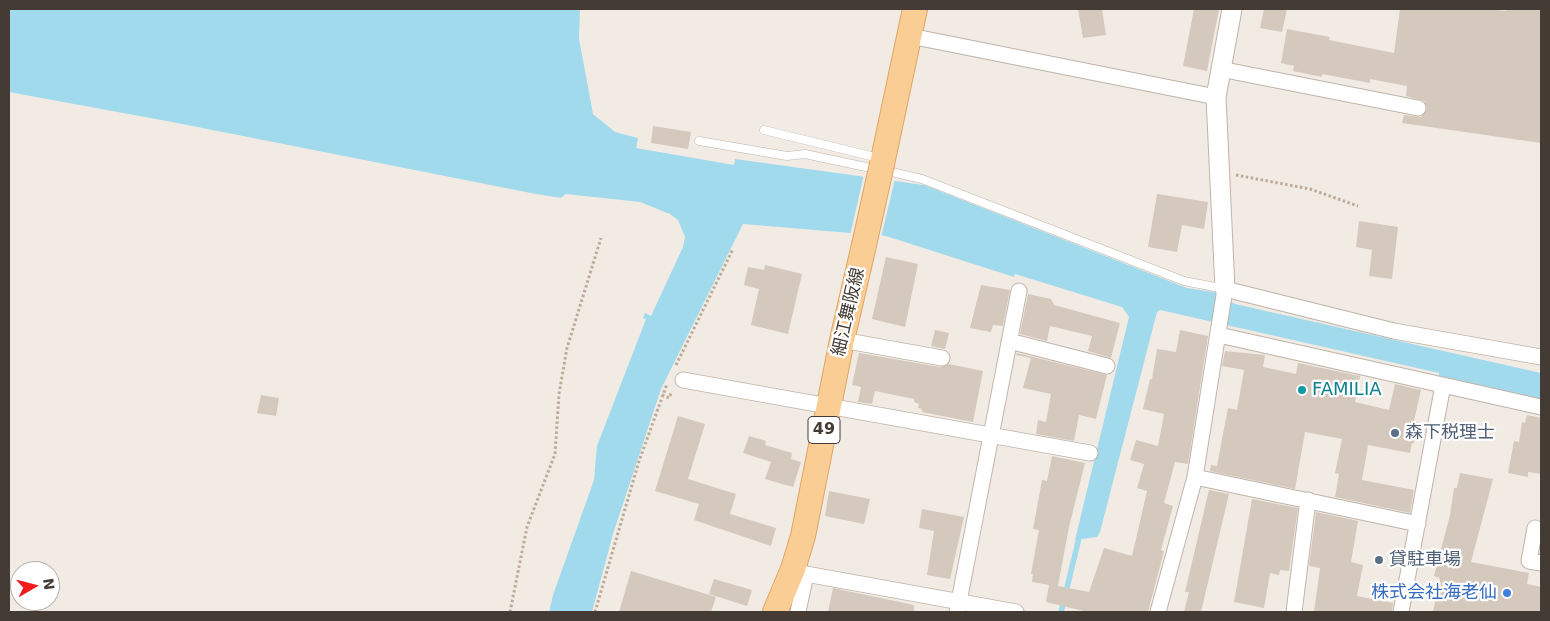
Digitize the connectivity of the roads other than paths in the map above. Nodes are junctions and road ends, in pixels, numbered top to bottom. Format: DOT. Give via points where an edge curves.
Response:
graph roads {
  1 [pos="915,9"];
  2 [pos="1232,9"];
  3 [pos="910,36"];
  4 [pos="1220,69"];
  5 [pos="1216,97"];
  6 [pos="1418,108"];
  7 [pos="764,130"];
  8 [pos="698,140"];
  9 [pos="882,166"];
  10 [pos="1018,291"];
  11 [pos="1225,293"];
  12 [pos="1220,331"];
  13 [pos="842,340"];
  14 [pos="1009,342"];
  15 [pos="1541,357"];
  16 [pos="942,358"];
  17 [pos="1107,366"];
  18 [pos="675,378"];
  19 [pos="1443,385"];
  20 [pos="829,407"];
  21 [pos="1541,407"];
  22 [pos="991,435"];
  23 [pos="1090,453"];
  24 [pos="1195,477"];
  25 [pos="1308,500"];
  26 [pos="1418,524"];
  27 [pos="1535,528"];
  28 [pos="1541,563"];
  29 [pos="799,572"];
  30 [pos="958,607"];
  31 [pos="776,612"];
  32 [pos="798,612"];
  33 [pos="1016,612"];
  34 [pos="1158,612"];
  35 [pos="1294,612"];
  36 [pos="1401,612"];
  1 -- 3 [label="main road, 細江舞阪線 / 49"];
  2 -- 4 [label="street"];
  3 -- 5 [label="street"];
  3 -- 9 [label="main road, 細江舞阪線 / 49"];
  4 -- 5 [label="street"];
  4 -- 6 [label="street"];
  5 -- 11 [label="street"];
  7 -- 9 [label="lane"];
  8 -- 9 [label="lane" via="786,156 805,154"];
  9 -- 11 [label="lane" via="1184,281"];
  9 -- 13 [label="main road, 細江舞阪線 / 49, bridge"];
  10 -- 14 [label="street"];
  11 -- 12 [label="street"];
  11 -- 15 [label="street" via="1394,330"];
  12 -- 19 [label="street"];
  12 -- 24 [label="street"];
  13 -- 16 [label="street"];
  13 -- 20 [label="main road, 細江舞阪線 / 49"];
  14 -- 17 [label="street"];
  14 -- 22 [label="street"];
  18 -- 20 [label="street"];
  19 -- 21 [label="street"];
  19 -- 26 [label="street"];
  20 -- 22 [label="street"];
  20 -- 29 [label="main road, 細江舞阪線 / 49"];
  22 -- 23 [label="street"];
  22 -- 30 [label="street"];
  24 -- 25 [label="street"];
  24 -- 34 [label="street"];
  25 -- 26 [label="street"];
  25 -- 35 [label="street"];
  26 -- 36 [label="street"];
  27 -- 28 [label="street" via="1529,560"];
  29 -- 30 [label="street"];
  29 -- 31 [label="main road, 細江舞阪線 / 49"];
  29 -- 32 [label="street"];
  30 -- 33 [label="street"];
}
